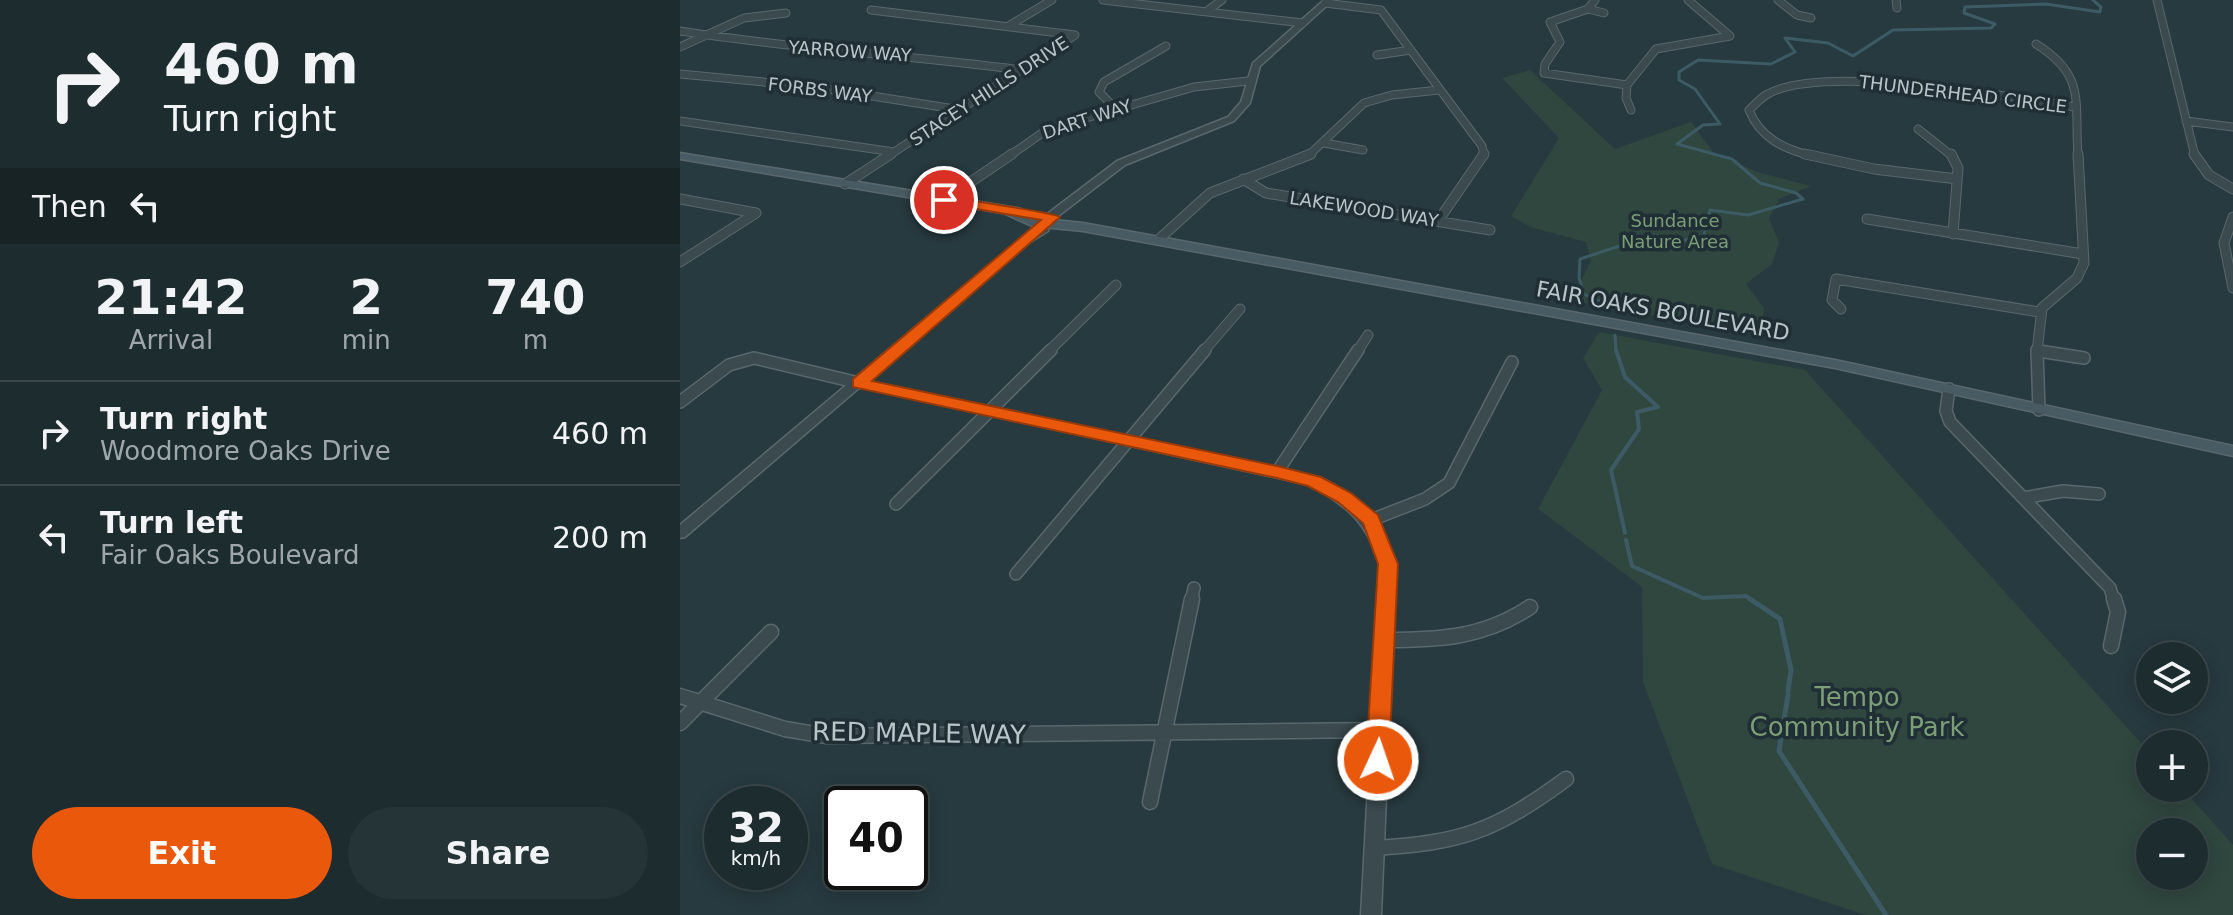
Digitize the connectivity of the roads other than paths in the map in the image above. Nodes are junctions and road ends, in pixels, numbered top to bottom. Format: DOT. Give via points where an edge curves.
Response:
graph roads {
  1 [pos="1052,0"];
  2 [pos="1103,0"];
  3 [pos="1222,0"];
  4 [pos="1595,0"];
  5 [pos="1688,0"];
  6 [pos="1778,0"];
  7 [pos="2157,0"];
  8 [pos="1119,1"];
  9 [pos="1327,2"];
  10 [pos="1588,9"];
  11 [pos="871,10"];
  12 [pos="1207,11"];
  13 [pos="786,13"];
  14 [pos="1604,13"];
  15 [pos="1811,18"];
  16 [pos="1303,23"];
  17 [pos="1009,25"];
  18 [pos="680,31"];
  19 [pos="706,35"];
  20 [pos="2036,44"];
  21 [pos="1166,46"];
  22 [pos="680,47"];
  23 [pos="1411,50"];
  24 [pos="1377,55"];
  25 [pos="1021,70"];
  26 [pos="680,74"];
  27 [pos="1248,81"];
  28 [pos="1627,85"];
  29 [pos="1439,90"];
  30 [pos="2076,107"];
  31 [pos="1115,108"];
  32 [pos="961,110"];
  33 [pos="1631,110"];
  34 [pos="680,121"];
  35 [pos="2186,121"];
  36 [pos="2233,127"];
  37 [pos="1918,129"];
  38 [pos="1324,143"];
  39 [pos="1363,150"];
  40 [pos="894,152"];
  41 [pos="680,156"];
  42 [pos="1243,179"];
  43 [pos="1957,179"];
  44 [pos="845,184"];
  45 [pos="2233,189"];
  46 [pos="680,199"];
  47 [pos="944,200"];
  48 [pos="2233,217"];
  49 [pos="1867,219"];
  50 [pos="1048,220"];
  51 [pos="1438,221"];
  52 [pos="1490,230"];
  53 [pos="1953,234"];
  54 [pos="1158,240"];
  55 [pos="2083,254"];
  56 [pos="680,262"];
  57 [pos="1116,285"];
  58 [pos="2233,288"];
  59 [pos="1240,309"];
  60 [pos="1841,309"];
  61 [pos="2039,312"];
  62 [pos="1368,335"];
  63 [pos="2039,351"];
  64 [pos="2084,358"];
  65 [pos="1512,362"];
  66 [pos="859,383"];
  67 [pos="1949,389"];
  68 [pos="680,402"];
  69 [pos="991,410"];
  70 [pos="2039,410"];
  71 [pos="1129,439"];
  72 [pos="2233,451"];
  73 [pos="1277,472"];
  74 [pos="2099,494"];
  75 [pos="2023,498"];
  76 [pos="896,504"];
  77 [pos="1371,520"];
  78 [pos="680,533"];
  79 [pos="1016,574"];
  80 [pos="1194,588"];
  81 [pos="1530,607"];
  82 [pos="771,632"];
  83 [pos="1385,640"];
  84 [pos="2111,646"];
  85 [pos="680,696"];
  86 [pos="701,702"];
  87 [pos="680,723"];
  88 [pos="1379,730"];
  89 [pos="1163,732"];
  90 [pos="1566,779"];
  91 [pos="1150,802"];
  92 [pos="1374,848"];
  93 [pos="1371,915"];
  1 -- 17 [label="street, STACEY HILLS DRIVE"];
  2 -- 8 [label="street"];
  3 -- 12 [label="street"];
  4 -- 10 [label="street"];
  5 -- 28 [label="street" via="1730,36 1654,50"];
  6 -- 15 [label="street" via="1797,15"];
  7 -- 35 [label="street"];
  8 -- 12 [label="street"];
  9 -- 16 [label="street"];
  9 -- 23 [label="street" via="1381,10"];
  10 -- 14 [label="street"];
  10 -- 28 [label="street" via="1550,22 1560,42 1544,73"];
  11 -- 17 [label="street"];
  12 -- 16 [label="street"];
  13 -- 19 [label="street" via="744,18"];
  16 -- 27 [label="street" via="1263,57"];
  17 -- 25 [label="street, STACEY HILLS DRIVE" via="1075,35"];
  18 -- 19 [label="street, YARROW WAY"];
  19 -- 22 [label="street"];
  19 -- 25 [label="street, YARROW WAY"];
  20 -- 30 [label="street" via="2070,71"];
  21 -- 31 [label="street" via="1104,82 1099,92"];
  23 -- 24 [label="street"];
  23 -- 29 [label="street"];
  25 -- 32 [label="street, STACEY HILLS DRIVE"];
  26 -- 32 [label="street, FORBS WAY" via="807,86"];
  27 -- 31 [label="street, DART WAY" via="1204,85"];
  27 -- 50 [label="street" via="1245,103 1224,124 1133,156"];
  28 -- 33 [label="street"];
  29 -- 38 [label="street" via="1369,101"];
  29 -- 51 [label="street" via="1484,156"];
  30 -- 43 [label="street, THUNDERHEAD CIRCLE" via="1855,81 1783,87 1750,107 1750,121 1758,131 1790,150"];
  30 -- 55 [label="street"];
  31 -- 47 [label="street, DART WAY" via="1036,135"];
  32 -- 40 [label="street, STACEY HILLS DRIVE"];
  34 -- 40 [label="street"];
  35 -- 36 [label="street"];
  35 -- 45 [label="street" via="2196,161"];
  37 -- 43 [label="street" via="1950,151"];
  38 -- 39 [label="street"];
  38 -- 42 [label="street" via="1300,161"];
  40 -- 44 [label="street, STACEY HILLS DRIVE"];
  41 -- 44 [label="main road, FAIR OAKS BOULEVARD"];
  42 -- 51 [label="street, LAKEWOOD WAY" via="1266,193"];
  42 -- 54 [label="street" via="1210,193"];
  43 -- 53 [label="street"];
  44 -- 47 [label="main road, FAIR OAKS BOULEVARD"];
  46 -- 56 [label="street" via="756,213"];
  47 -- 50 [label="main road, FAIR OAKS BOULEVARD"];
  48 -- 58 [label="street" via="2225,226 2222,246"];
  49 -- 53 [label="street"];
  50 -- 54 [label="main road, FAIR OAKS BOULEVARD"];
  50 -- 66 [label="street" via="1044,229"];
  51 -- 52 [label="street, LAKEWOOD WAY"];
  53 -- 55 [label="street"];
  54 -- 67 [label="main road, FAIR OAKS BOULEVARD"];
  55 -- 61 [label="street" via="2078,278"];
  57 -- 69 [label="street"];
  59 -- 71 [label="street"];
  60 -- 61 [label="street" via="1832,300 1836,279"];
  61 -- 63 [label="street"];
  62 -- 73 [label="street"];
  63 -- 64 [label="street"];
  63 -- 70 [label="street"];
  65 -- 77 [label="street" via="1449,483 1425,499"];
  66 -- 68 [label="street" via="741,359"];
  66 -- 69 [label="street"];
  66 -- 78 [label="street"];
  67 -- 70 [label="main road, FAIR OAKS BOULEVARD"];
  67 -- 75 [label="street" via="1950,422"];
  69 -- 71 [label="street"];
  69 -- 76 [label="street"];
  70 -- 72 [label="main road, FAIR OAKS BOULEVARD"];
  71 -- 73 [label="street"];
  71 -- 79 [label="street"];
  73 -- 77 [label="street" via="1314,481"];
  74 -- 75 [label="street" via="2063,491"];
  75 -- 84 [label="street" via="2110,588 2118,612"];
  77 -- 83 [label="street" via="1388,564"];
  80 -- 89 [label="street"];
  81 -- 83 [label="street" via="1507,624 1474,637"];
  82 -- 86 [label="street"];
  83 -- 88 [label="street"];
  85 -- 86 [label="street, RED MAPLE WAY"];
  86 -- 87 [label="street"];
  86 -- 89 [label="street, RED MAPLE WAY" via="785,729 827,736"];
  88 -- 89 [label="street, RED MAPLE WAY"];
  88 -- 92 [label="street"];
  89 -- 91 [label="street"];
  90 -- 92 [label="street" via="1499,827 1471,839"];
  92 -- 93 [label="street"];
}
